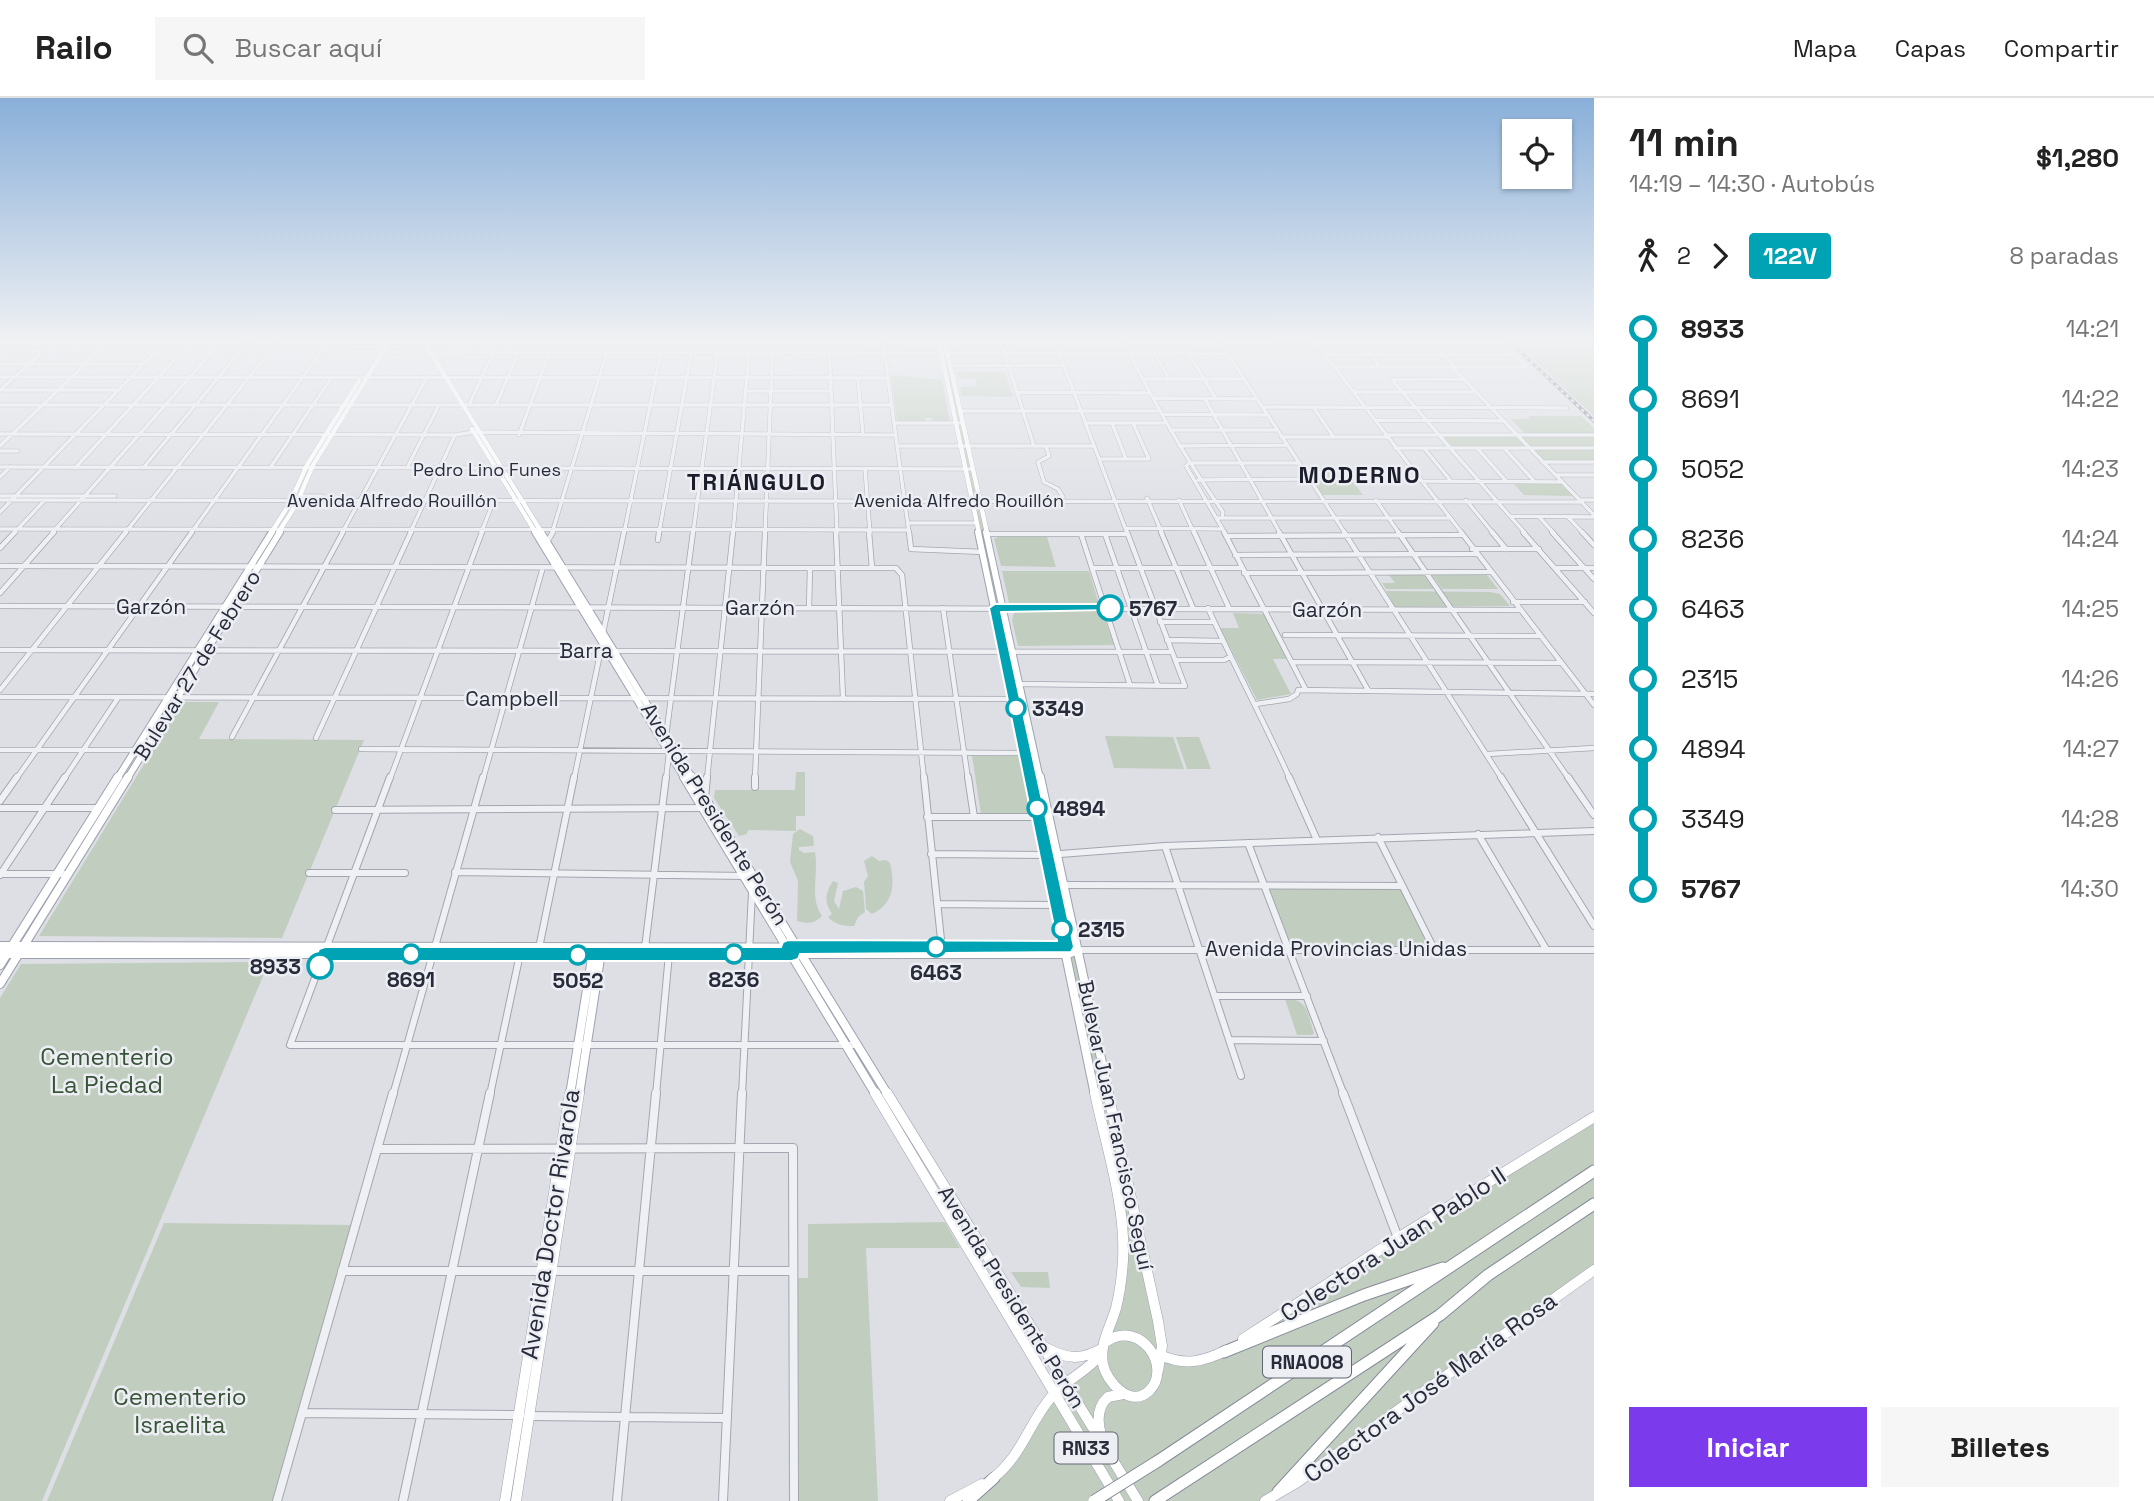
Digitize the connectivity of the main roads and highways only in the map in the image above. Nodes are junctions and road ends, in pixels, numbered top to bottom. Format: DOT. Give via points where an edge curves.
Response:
graph roads {
  1 [pos="346,407"];
  2 [pos="464,407"];
  3 [pos="953,407"];
  4 [pos="960,407"];
  5 [pos="976,498"];
  6 [pos="537,530"];
  7 [pos="253,566"];
  8 [pos="559,566"];
  9 [pos="584,607"];
  10 [pos="999,608"];
  11 [pos="606,648"];
  12 [pos="640,697"];
  13 [pos="672,751"];
  14 [pos="707,808"];
  15 [pos="749,876"];
  16 [pos="0,946"];
  17 [pos="21,950"];
  18 [pos="433,950"];
  19 [pos="794,950"];
  20 [pos="6,951"];
  21 [pos="539,951"];
  22 [pos="597,951"];
  23 [pos="1070,951"];
  24 [pos="0,965"];
  25 [pos="0,984"];
  26 [pos="851,1045"];
  27 [pos="1594,1117"];
  28 [pos="1594,1171"];
  29 [pos="1594,1204"];
  30 [pos="1456,1264"];
  31 [pos="1594,1270"];
  32 [pos="1440,1315"];
  33 [pos="1041,1345"];
  34 [pos="1104,1347"];
  35 [pos="1150,1350"];
  36 [pos="1224,1352"];
  37 [pos="1162,1356"];
  38 [pos="1157,1375"];
  39 [pos="1066,1385"];
  40 [pos="1126,1394"];
  41 [pos="1053,1395"];
  42 [pos="524,1415"];
  43 [pos="1105,1449"];
  44 [pos="994,1478"];
  45 [pos="1278,1492"];
  46 [pos="505,1501"];
  47 [pos="516,1501"];
  48 [pos="950,1501"];
  49 [pos="968,1501"];
  50 [pos="1094,1501"];
  51 [pos="1119,1501"];
  52 [pos="1138,1501"];
  53 [pos="1155,1501"];
  54 [pos="1265,1501"];
  1 -- 7 [label="main road, Bulevar 27 de Febrero"];
  2 -- 6 [label="main road, Avenida Presidente Perón"];
  3 -- 5 [label="main road, Bulevar Juan Francisco Seguí"];
  4 -- 5 [label="main road, Bulevar Juan Francisco Seguí"];
  5 -- 10 [label="main road, Bulevar Juan Francisco Seguí" via="988,534"];
  5 -- 10 [label="main road, Bulevar Juan Francisco Seguí" via="983,552"];
  6 -- 8 [label="main road, Avenida Presidente Perón"];
  6 -- 8 [label="main road, Avenida Presidente Perón"];
  7 -- 17 [label="main road, Bulevar 27 de Febrero"];
  7 -- 20 [label="main road, Bulevar 27 de Febrero"];
  8 -- 9 [label="main road, Avenida Presidente Perón"];
  9 -- 11 [label="main road, Avenida Presidente Perón"];
  9 -- 11 [label="main road, Avenida Presidente Perón" via="603,633"];
  10 -- 23 [label="main road, Bulevar Juan Francisco Seguí" via="1025,753"];
  10 -- 23 [label="main road, Bulevar Juan Francisco Seguí" via="1013,651 1057,852"];
  11 -- 12 [label="main road, Avenida Presidente Perón"];
  12 -- 13 [label="main road, Avenida Presidente Perón"];
  12 -- 13 [label="main road, Avenida Presidente Perón"];
  13 -- 14 [label="main road, Avenida Presidente Perón"];
  13 -- 14 [label="main road, Avenida Presidente Perón"];
  14 -- 15 [label="main road, Avenida Presidente Perón"];
  15 -- 19 [label="main road, Avenida Presidente Perón"];
  15 -- 19 [label="main road, Avenida Presidente Perón"];
  16 -- 20 [label="main road, Avenida Provincias Unidas"];
  17 -- 18 [label="main road, Avenida Provincias Unidas"];
  17 -- 20 [label="main road, Avenida Provincias Unidas"];
  17 -- 25 [label="main road, Bulevar 27 de Febrero"];
  18 -- 21 [label="main road, Avenida Provincias Unidas"];
  18 -- 21 [label="main road, Avenida Provincias Unidas"];
  19 -- 22 [label="main road, Avenida Provincias Unidas"];
  19 -- 23 [label="main road, Avenida Provincias Unidas"];
  19 -- 26 [label="main road, Avenida Presidente Perón"];
  20 -- 24 [label="main road, Bulevar 27 de Febrero"];
  21 -- 22 [label="main road, Avenida Provincias Unidas"];
  22 -- 42 [label="main road, Avenida Doctor Rivarola"];
  23 -- 34 [label="main road, Bulevar Juan Francisco Seguí" via="1124,1228 1122,1279"];
  23 -- 37 [label="main road, Bulevar Juan Francisco Seguí" via="1158,1321"];
  26 -- 33 [label="main road, Avenida Presidente Perón"];
  26 -- 41 [label="main road, Avenida Presidente Perón"];
  27 -- 36 [label="main road, Colectora Juan Pablo II"];
  28 -- 30 [label="highway, RNA008"];
  29 -- 32 [label="highway, RNA008" via="1488,1275"];
  30 -- 36 [label="highway, RNA008" via="1364,1295"];
  30 -- 50 [label="highway, RNA008, bridge"];
  31 -- 45 [label="main road, Colectora José María Rosa"];
  32 -- 45 [label="highway"];
  32 -- 53 [label="highway, RNA008"];
  33 -- 34 [label="main road" via="1070,1360 1081,1360"];
  33 -- 39 [label="main road, Avenida Presidente Perón"];
  34 -- 35 [label="main road" via="1115,1334 1127,1333"];
  34 -- 39 [label="main road" via="1088,1370"];
  34 -- 40 [label="main road" via="1106,1374 1114,1387"];
  35 -- 37 [label="main road, Colectora Juan Pablo II"];
  35 -- 38 [label="main road"];
  36 -- 37 [label="main road, Colectora Juan Pablo II" via="1189,1364"];
  37 -- 38 [label="main road, Bulevar Juan Francisco Seguí"];
  38 -- 40 [label="main road" via="1147,1393"];
  39 -- 41 [label="main road"];
  39 -- 43 [label="main road, Avenida Presidente Perón / RN33"];
  40 -- 43 [label="main road" via="1116,1393 1102,1403 1098,1427"];
  41 -- 44 [label="main road" via="1022,1450"];
  41 -- 51 [label="main road, Avenida Presidente Perón / RN33"];
  42 -- 46 [label="main road, Avenida Doctor Rivarola"];
  42 -- 47 [label="main road, Avenida Doctor Rivarola"];
  43 -- 52 [label="main road, Avenida Presidente Perón / RN33"];
  44 -- 48 [label="main road"];
  44 -- 49 [label="highway"];
  45 -- 54 [label="main road, Colectora José María Rosa"];
}
